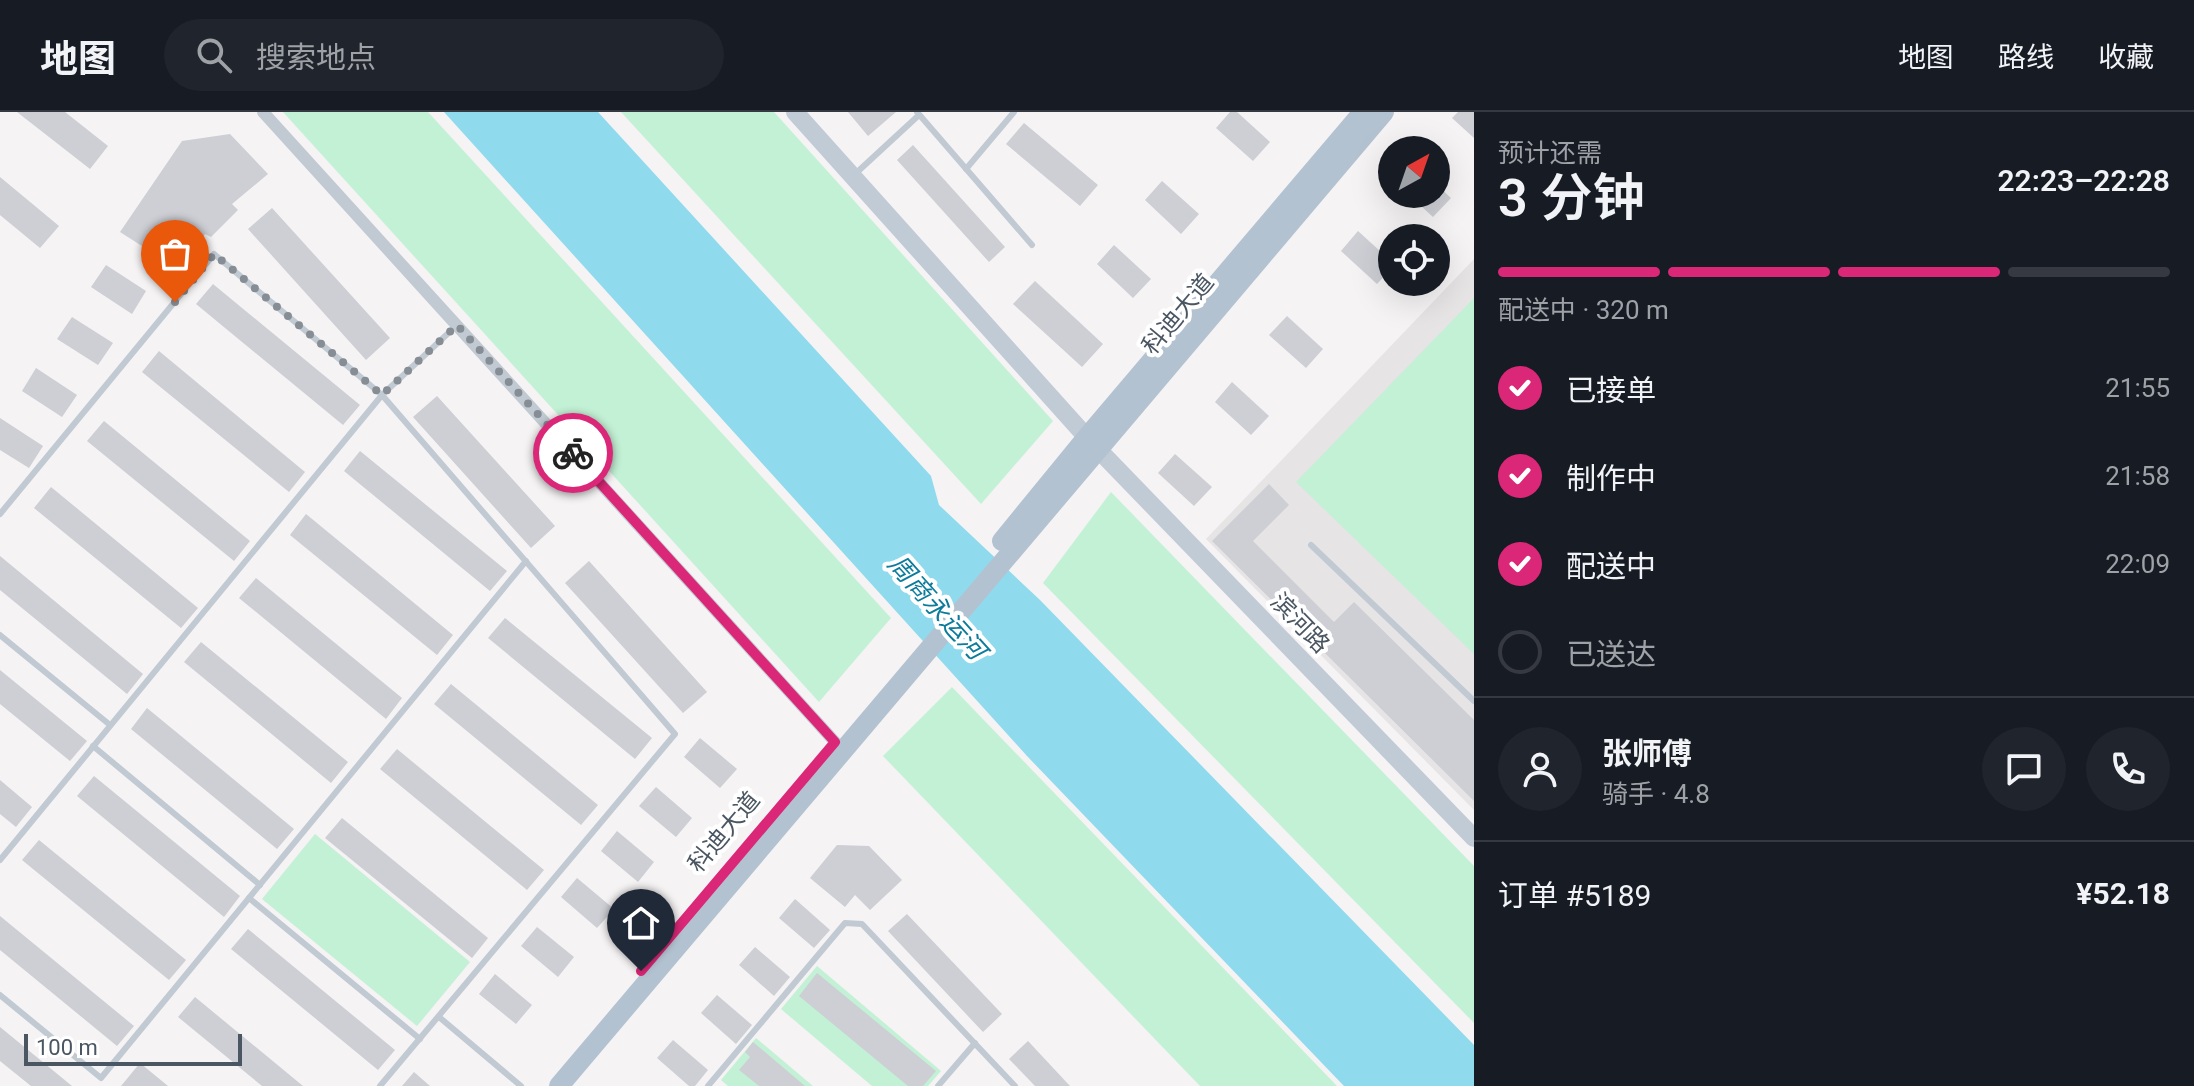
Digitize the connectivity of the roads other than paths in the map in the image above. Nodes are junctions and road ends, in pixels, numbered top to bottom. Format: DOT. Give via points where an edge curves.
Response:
graph roads {
  1 [pos="263,112"];
  2 [pos="795,112"];
  3 [pos="1014,112"];
  4 [pos="1363,112"];
  5 [pos="1384,112"];
  6 [pos="918,113"];
  7 [pos="966,169"];
  8 [pos="853,177"];
  9 [pos="1032,245"];
  10 [pos="457,325"];
  11 [pos="382,395"];
  12 [pos="1092,442"];
  13 [pos="0,514"];
  14 [pos="1311,545"];
  15 [pos="526,561"];
  16 [pos="0,635"];
  17 [pos="918,652"];
  18 [pos="1474,701"];
  19 [pos="110,725"];
  20 [pos="835,742"];
  21 [pos="93,746"];
  22 [pos="1474,838"];
  23 [pos="0,860"];
  24 [pos="260,885"];
  25 [pos="249,898"];
  26 [pos="0,995"];
  27 [pos="439,1017"];
  28 [pos="420,1039"];
  29 [pos="975,1043"];
  30 [pos="380,1086"];
  31 [pos="521,1086"];
  32 [pos="544,1086"];
  33 [pos="559,1086"];
  34 [pos="708,1086"];
  35 [pos="938,1086"];
  36 [pos="1015,1086"];
  1 -- 10 [label="street"];
  2 -- 8 [label="street, 滨河路"];
  3 -- 7 [label="lane"];
  4 -- 12 [label="main road, 科迪大道"];
  5 -- 12 [label="main road, 科迪大道"];
  6 -- 7 [label="lane"];
  6 -- 8 [label="lane"];
  7 -- 9 [label="lane"];
  8 -- 12 [label="street, 滨河路"];
  10 -- 11 [label="lane"];
  10 -- 20 [label="street"];
  11 -- 13 [label="lane" via="214,254"];
  11 -- 15 [label="lane"];
  11 -- 19 [label="lane"];
  12 -- 17 [label="main road, 科迪大道"];
  12 -- 22 [label="street, 滨河路"];
  14 -- 18 [label="lane"];
  15 -- 24 [label="lane"];
  15 -- 27 [label="lane" via="675,734"];
  16 -- 19 [label="lane"];
  17 -- 20 [label="main road, 科迪大道"];
  17 -- 33 [label="main road, 科迪大道"];
  19 -- 21 [label="lane"];
  20 -- 32 [label="main road, 科迪大道"];
  21 -- 23 [label="lane"];
  21 -- 24 [label="lane"];
  24 -- 25 [label="lane"];
  25 -- 26 [label="lane" via="101,1078"];
  25 -- 28 [label="lane"];
  27 -- 28 [label="lane"];
  27 -- 31 [label="lane"];
  28 -- 30 [label="lane"];
  29 -- 34 [label="lane" via="862,924 845,923"];
  29 -- 35 [label="lane"];
  29 -- 36 [label="lane"];
}
